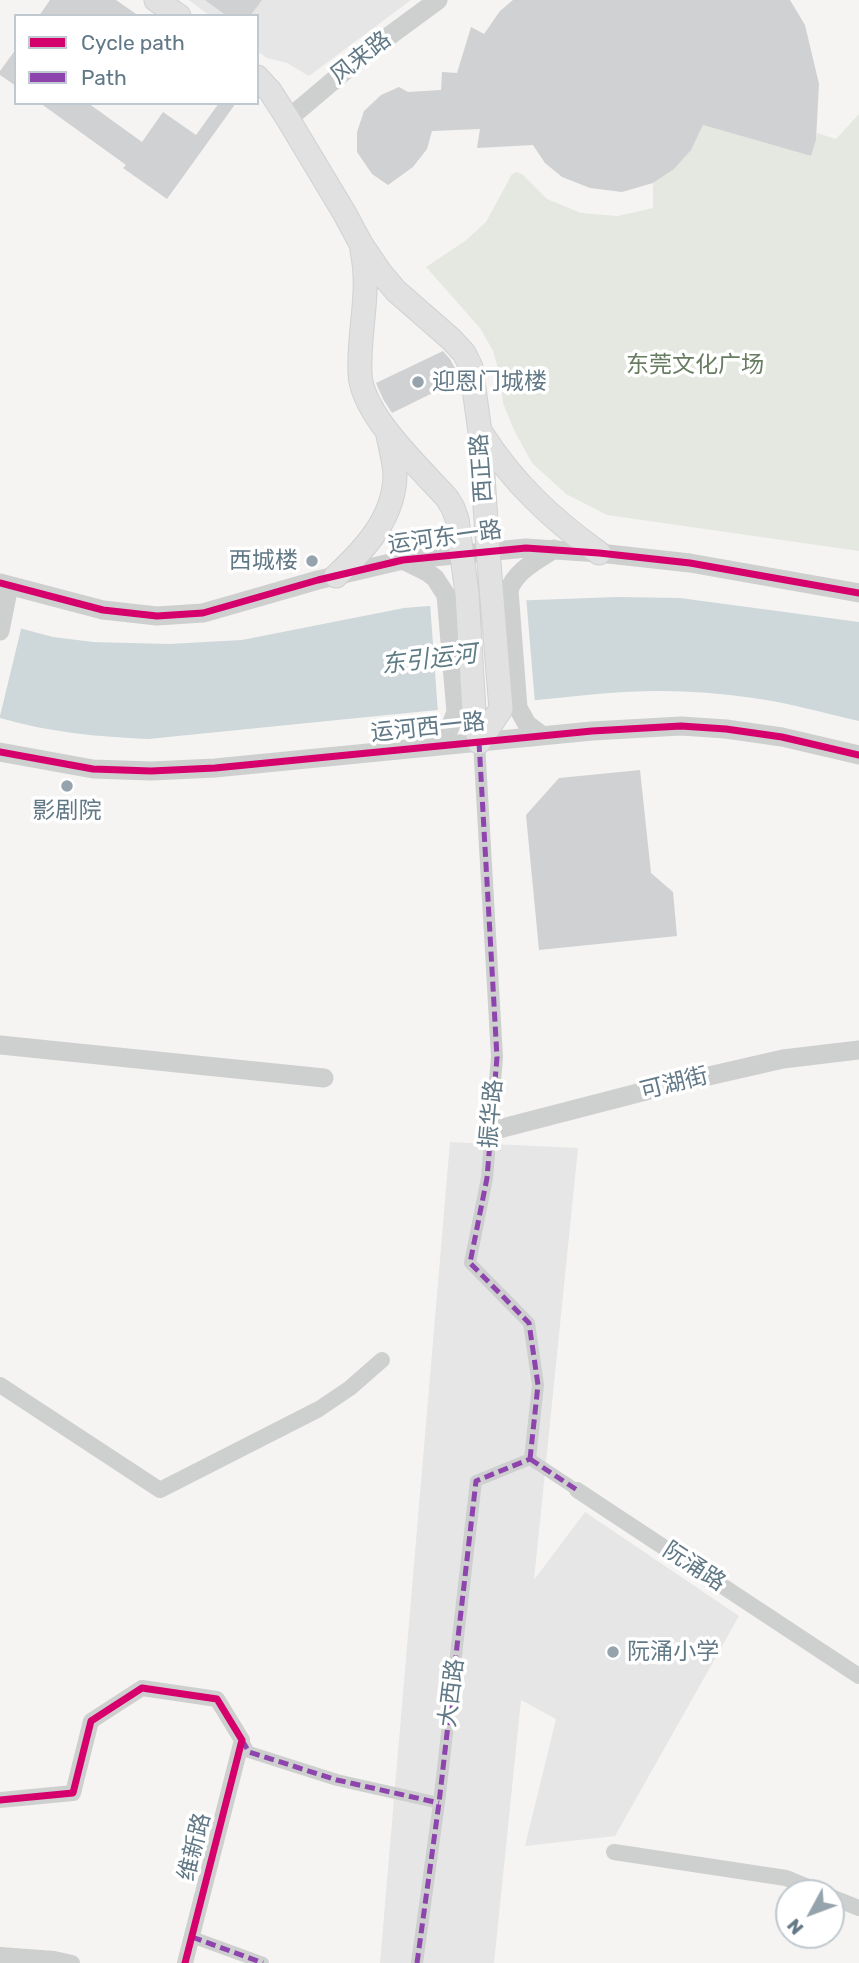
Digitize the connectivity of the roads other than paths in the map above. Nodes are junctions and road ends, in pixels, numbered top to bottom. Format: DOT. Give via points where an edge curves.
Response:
graph roads {
  1 [pos="156,0"];
  2 [pos="438,0"];
  3 [pos="176,14"];
  4 [pos="259,79"];
  5 [pos="288,119"];
  6 [pos="360,244"];
  7 [pos="387,431"];
  8 [pos="481,432"];
  9 [pos="554,549"];
  10 [pos="488,550"];
  11 [pos="462,553"];
  12 [pos="599,553"];
  13 [pos="403,561"];
  14 [pos="336,576"];
  15 [pos="5,584"];
  16 [pos="501,591"];
  17 [pos="859,593"];
  18 [pos="456,594"];
  19 [pos="1,625"];
  20 [pos="509,708"];
  21 [pos="465,712"];
  22 [pos="543,736"];
  23 [pos="479,742"];
  24 [pos="432,747"];
  25 [pos="0,752"];
  26 [pos="859,755"];
  27 [pos="0,1045"];
  28 [pos="859,1050"];
  29 [pos="324,1078"];
  30 [pos="491,1131"];
  31 [pos="382,1360"];
  32 [pos="0,1385"];
  33 [pos="530,1459"];
  34 [pos="577,1490"];
  35 [pos="859,1676"];
  36 [pos="242,1740"];
  37 [pos="0,1800"];
  38 [pos="439,1803"];
  39 [pos="614,1852"];
  40 [pos="788,1879"];
  41 [pos="192,1937"];
  42 [pos="0,1955"];
  43 [pos="72,1963"];
  44 [pos="185,1963"];
  45 [pos="263,1963"];
  46 [pos="416,1963"];
  1 -- 3 [label="main road"];
  2 -- 5 [label="street, 风来路"];
  4 -- 5 [label="main road, 西正路"];
  5 -- 6 [label="main road, 西正路"];
  6 -- 7 [label="main road, 西正路" via="366,270 361,385"];
  6 -- 8 [label="main road, 西正路" via="396,291 464,353 471,368"];
  7 -- 11 [label="main road, 西正路" via="447,498 457,519"];
  7 -- 14 [label="main road" via="395,475 387,510 372,538"];
  8 -- 10 [label="main road, 西正路"];
  8 -- 12 [label="main road" via="526,491"];
  9 -- 10 [label="street, 运河东一路"];
  9 -- 12 [label="street, 运河东一路"];
  9 -- 16 [label="street"];
  10 -- 11 [label="street, 运河东一路"];
  10 -- 16 [label="main road, 西正路"];
  11 -- 13 [label="street, 运河东一路"];
  11 -- 18 [label="main road, 西正路"];
  12 -- 17 [label="street, 运河东一路" via="690,563"];
  13 -- 14 [label="street, 运河东一路"];
  13 -- 18 [label="street"];
  14 -- 15 [label="street, 运河东一路" via="203,613 157,616 103,610"];
  15 -- 19 [label="street"];
  16 -- 20 [label="main road, 西正路"];
  18 -- 21 [label="main road, 西正路"];
  20 -- 22 [label="street"];
  20 -- 23 [label="main road"];
  21 -- 23 [label="main road, 西正路"];
  21 -- 24 [label="street"];
  22 -- 23 [label="street, 运河西一路"];
  22 -- 26 [label="street, 运河西一路" via="681,726 782,737"];
  23 -- 24 [label="street, 运河西一路"];
  23 -- 30 [label="street, 振华路" via="497,1058"];
  24 -- 25 [label="street, 运河西一路" via="151,771 93,769"];
  27 -- 29 [label="street"];
  28 -- 30 [label="street, 可湖街" via="783,1059"];
  30 -- 33 [label="street, 振华路" via="470,1262 529,1323 538,1385"];
  31 -- 32 [label="street" via="319,1409 160,1490"];
  33 -- 34 [label="street, 阮涌路"];
  33 -- 38 [label="street, 大西路" via="476,1481"];
  34 -- 35 [label="street, 阮涌路"];
  36 -- 37 [label="street" via="217,1699 142,1688 91,1721 73,1793"];
  36 -- 38 [label="street" via="249,1752 337,1780"];
  36 -- 41 [label="street, 维新路"];
  38 -- 46 [label="street, 大西路"];
  39 -- 40 [label="street"];
  41 -- 44 [label="street, 维新路"];
  41 -- 45 [label="street"];
  42 -- 43 [label="street"];
}
